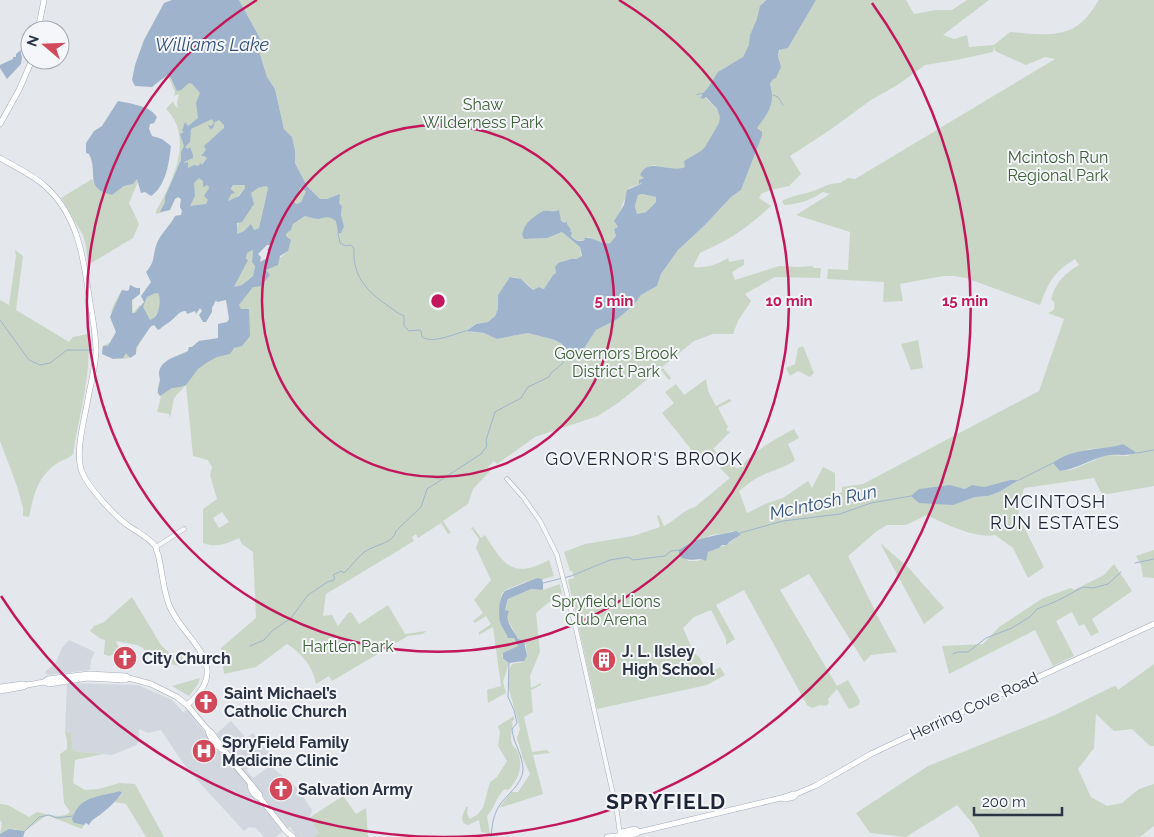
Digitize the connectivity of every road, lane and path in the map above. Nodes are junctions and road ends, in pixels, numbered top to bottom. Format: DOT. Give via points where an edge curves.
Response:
graph roads {
  1 [pos="44,0"];
  2 [pos="40,20"];
  3 [pos="28,70"];
  4 [pos="0,124"];
  5 [pos="0,158"];
  6 [pos="507,478"];
  7 [pos="184,529"];
  8 [pos="156,547"];
  9 [pos="1154,624"];
  10 [pos="27,685"];
  11 [pos="0,687"];
  12 [pos="0,691"];
  13 [pos="187,705"];
  14 [pos="286,831"];
  15 [pos="620,835"];
  16 [pos="288,837"];
  17 [pos="293,837"];
  18 [pos="607,837"];
  1 -- 2 [label="main road"];
  3 -- 4 [label="main road"];
  5 -- 8 [label="main road" via="46,186 77,233 96,348 80,467 88,482 113,511"];
  6 -- 15 [label="street" via="540,521 557,555"];
  7 -- 8 [label="street"];
  8 -- 13 [label="main road" via="172,612 200,649 205,661 204,685"];
  9 -- 15 [label="main road, Herring Cove Road" via="894,743 794,797 639,832 622,832"];
  10 -- 11 [label="main road"];
  10 -- 12 [label="main road"];
  10 -- 13 [label="main road" via="88,678 129,678 177,696"];
  13 -- 14 [label="main road" via="212,732 251,789"];
  14 -- 16 [label="main road"];
  14 -- 17 [label="main road"];
  15 -- 18 [label="main road, Herring Cove Road"];
}
